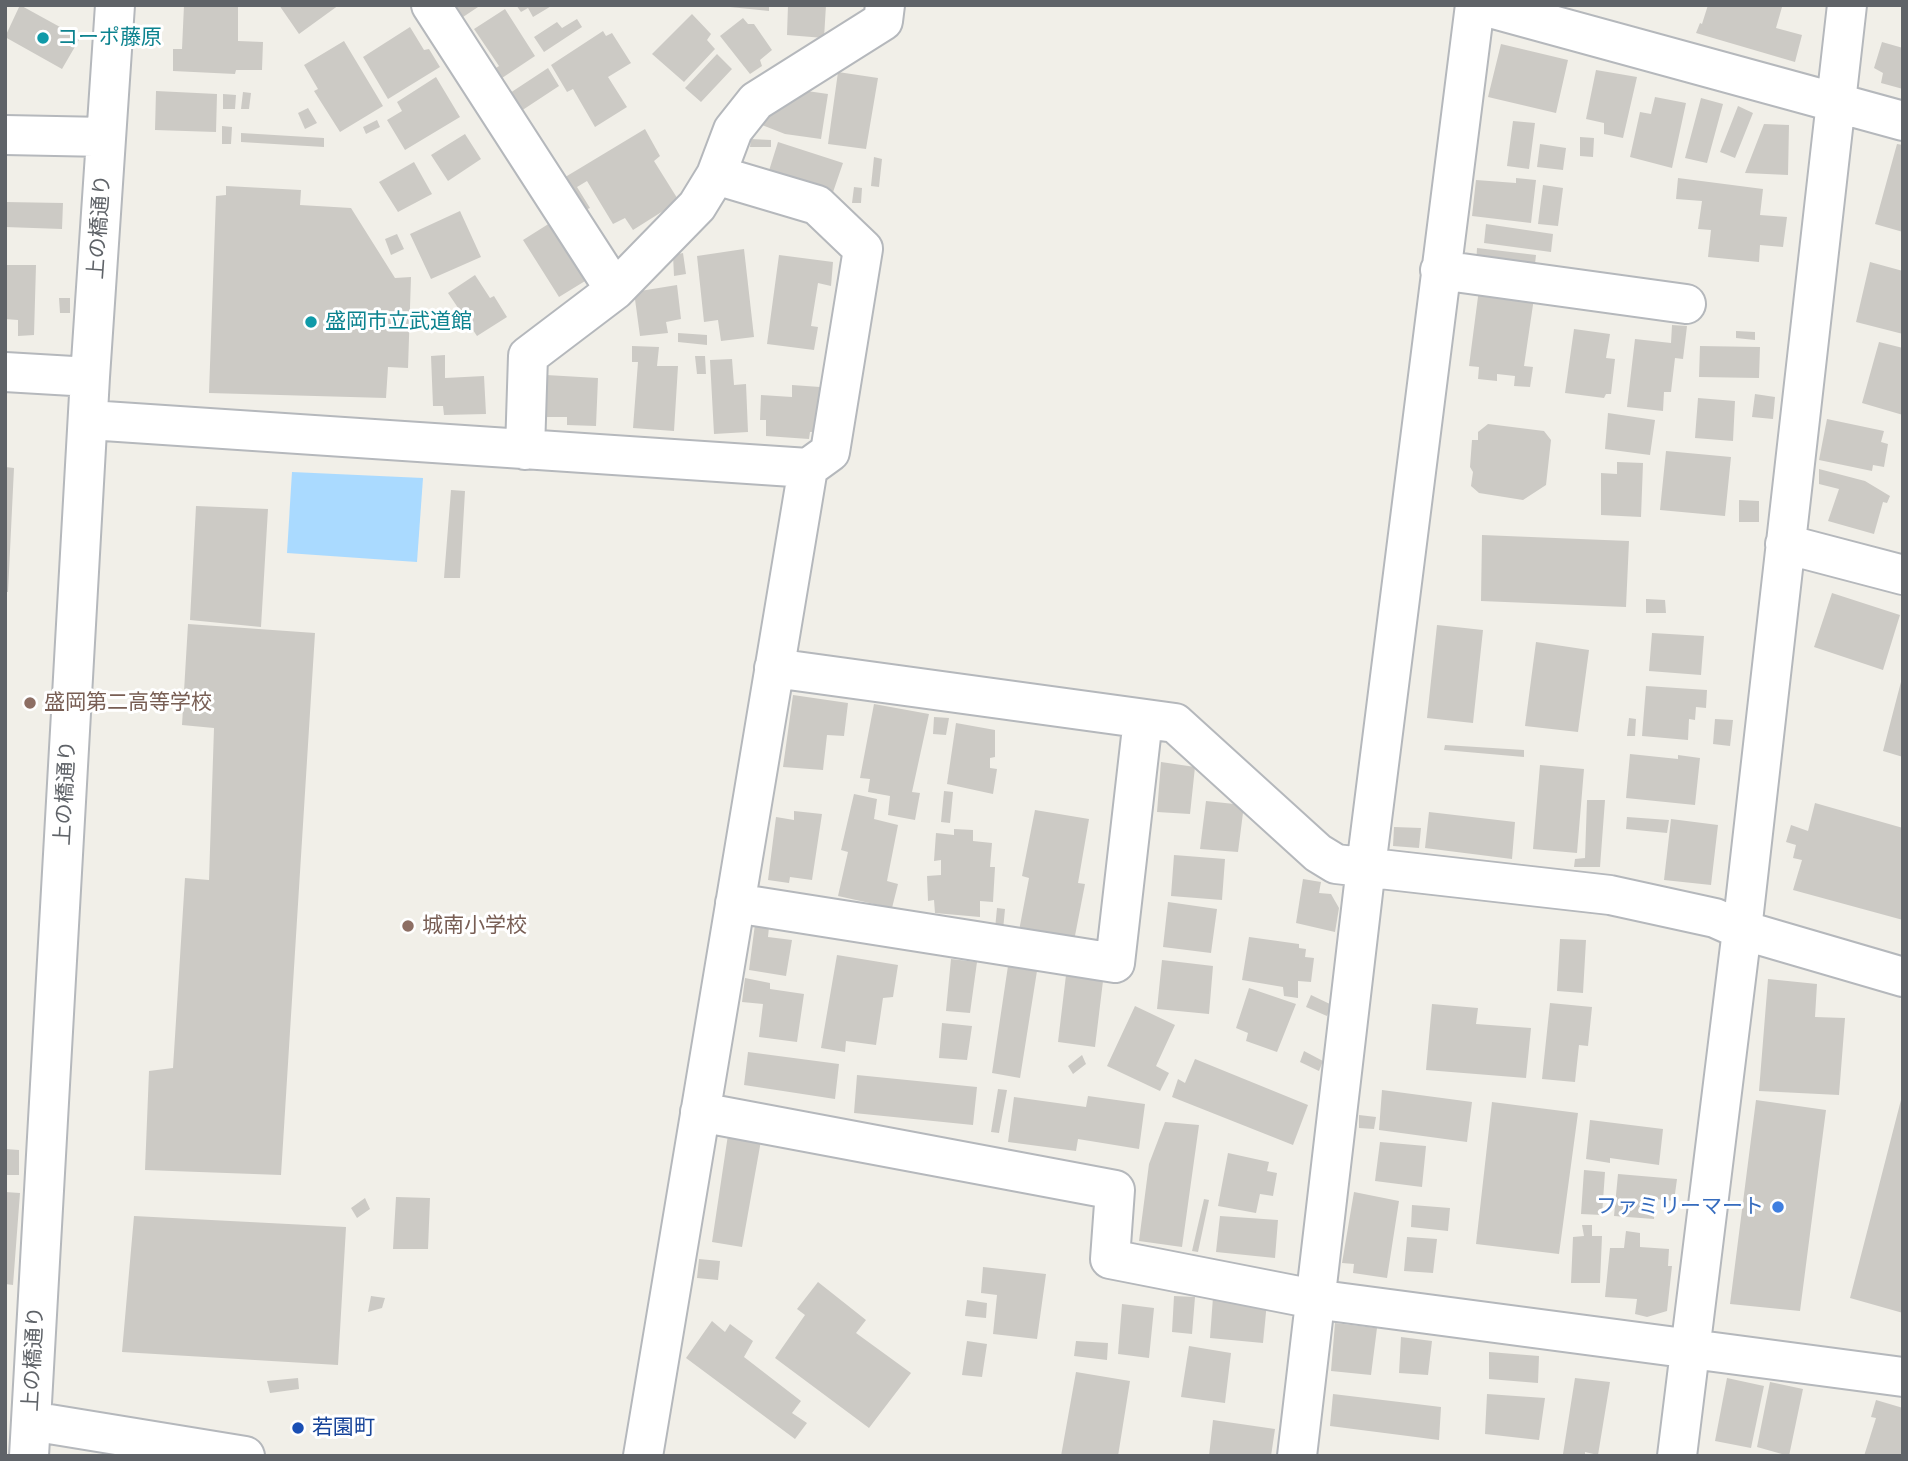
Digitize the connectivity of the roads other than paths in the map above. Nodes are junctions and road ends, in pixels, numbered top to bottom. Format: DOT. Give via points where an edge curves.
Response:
graph roads {
  1 [pos="115,5"];
  2 [pos="431,5"];
  3 [pos="885,5"];
  4 [pos="1477,5"];
  5 [pos="1847,5"];
  6 [pos="1834,103"];
  7 [pos="1903,121"];
  8 [pos="5,135"];
  9 [pos="106,137"];
  10 [pos="716,175"];
  11 [pos="1440,270"];
  12 [pos="615,290"];
  13 [pos="1686,304"];
  14 [pos="5,372"];
  15 [pos="90,377"];
  16 [pos="89,419"];
  17 [pos="525,450"];
  18 [pos="808,468"];
  19 [pos="1784,544"];
  20 [pos="1903,575"];
  21 [pos="774,668"];
  22 [pos="1143,719"];
  23 [pos="1366,867"];
  24 [pos="735,902"];
  25 [pos="1742,930"];
  26 [pos="1903,977"];
  27 [pos="700,1112"];
  28 [pos="1314,1299"];
  29 [pos="20,1339"];
  30 [pos="1690,1350"];
  31 [pos="1903,1377"];
  32 [pos="30,1438"];
  33 [pos="245,1456"];
  34 [pos="643,1456"];
  35 [pos="1297,1456"];
  36 [pos="1677,1456"];
  1 -- 9 [label="street, 上の橋通り"];
  2 -- 12 [label="street"];
  3 -- 10 [label="street" via="883,21 756,101 733,130"];
  4 -- 6 [label="street"];
  4 -- 11 [label="street"];
  5 -- 6 [label="street"];
  6 -- 7 [label="street"];
  6 -- 19 [label="street"];
  8 -- 9 [label="street"];
  9 -- 15 [label="street, 上の橋通り"];
  10 -- 12 [label="street" via="697,206"];
  10 -- 18 [label="street" via="817,205 863,249 830,452"];
  11 -- 13 [label="street"];
  11 -- 23 [label="street"];
  12 -- 17 [label="street" via="528,356"];
  14 -- 15 [label="street"];
  15 -- 16 [label="street, 上の橋通り"];
  16 -- 17 [label="street"];
  16 -- 29 [label="street, 上の橋通り"];
  17 -- 18 [label="street"];
  18 -- 21 [label="street"];
  19 -- 20 [label="street"];
  19 -- 25 [label="street"];
  21 -- 22 [label="street"];
  21 -- 24 [label="street"];
  22 -- 23 [label="street" via="1175,723 1318,853 1336,864"];
  22 -- 24 [label="street" via="1115,963"];
  23 -- 25 [label="street" via="1610,895 1715,918"];
  23 -- 28 [label="street"];
  24 -- 27 [label="street"];
  25 -- 26 [label="street"];
  25 -- 30 [label="street"];
  27 -- 28 [label="street" via="1115,1190 1110,1259"];
  27 -- 34 [label="street"];
  28 -- 30 [label="street"];
  28 -- 35 [label="street"];
  29 -- 32 [label="street, 上の橋通り"];
  30 -- 31 [label="street"];
  30 -- 36 [label="street"];
  32 -- 33 [label="street"];
}
